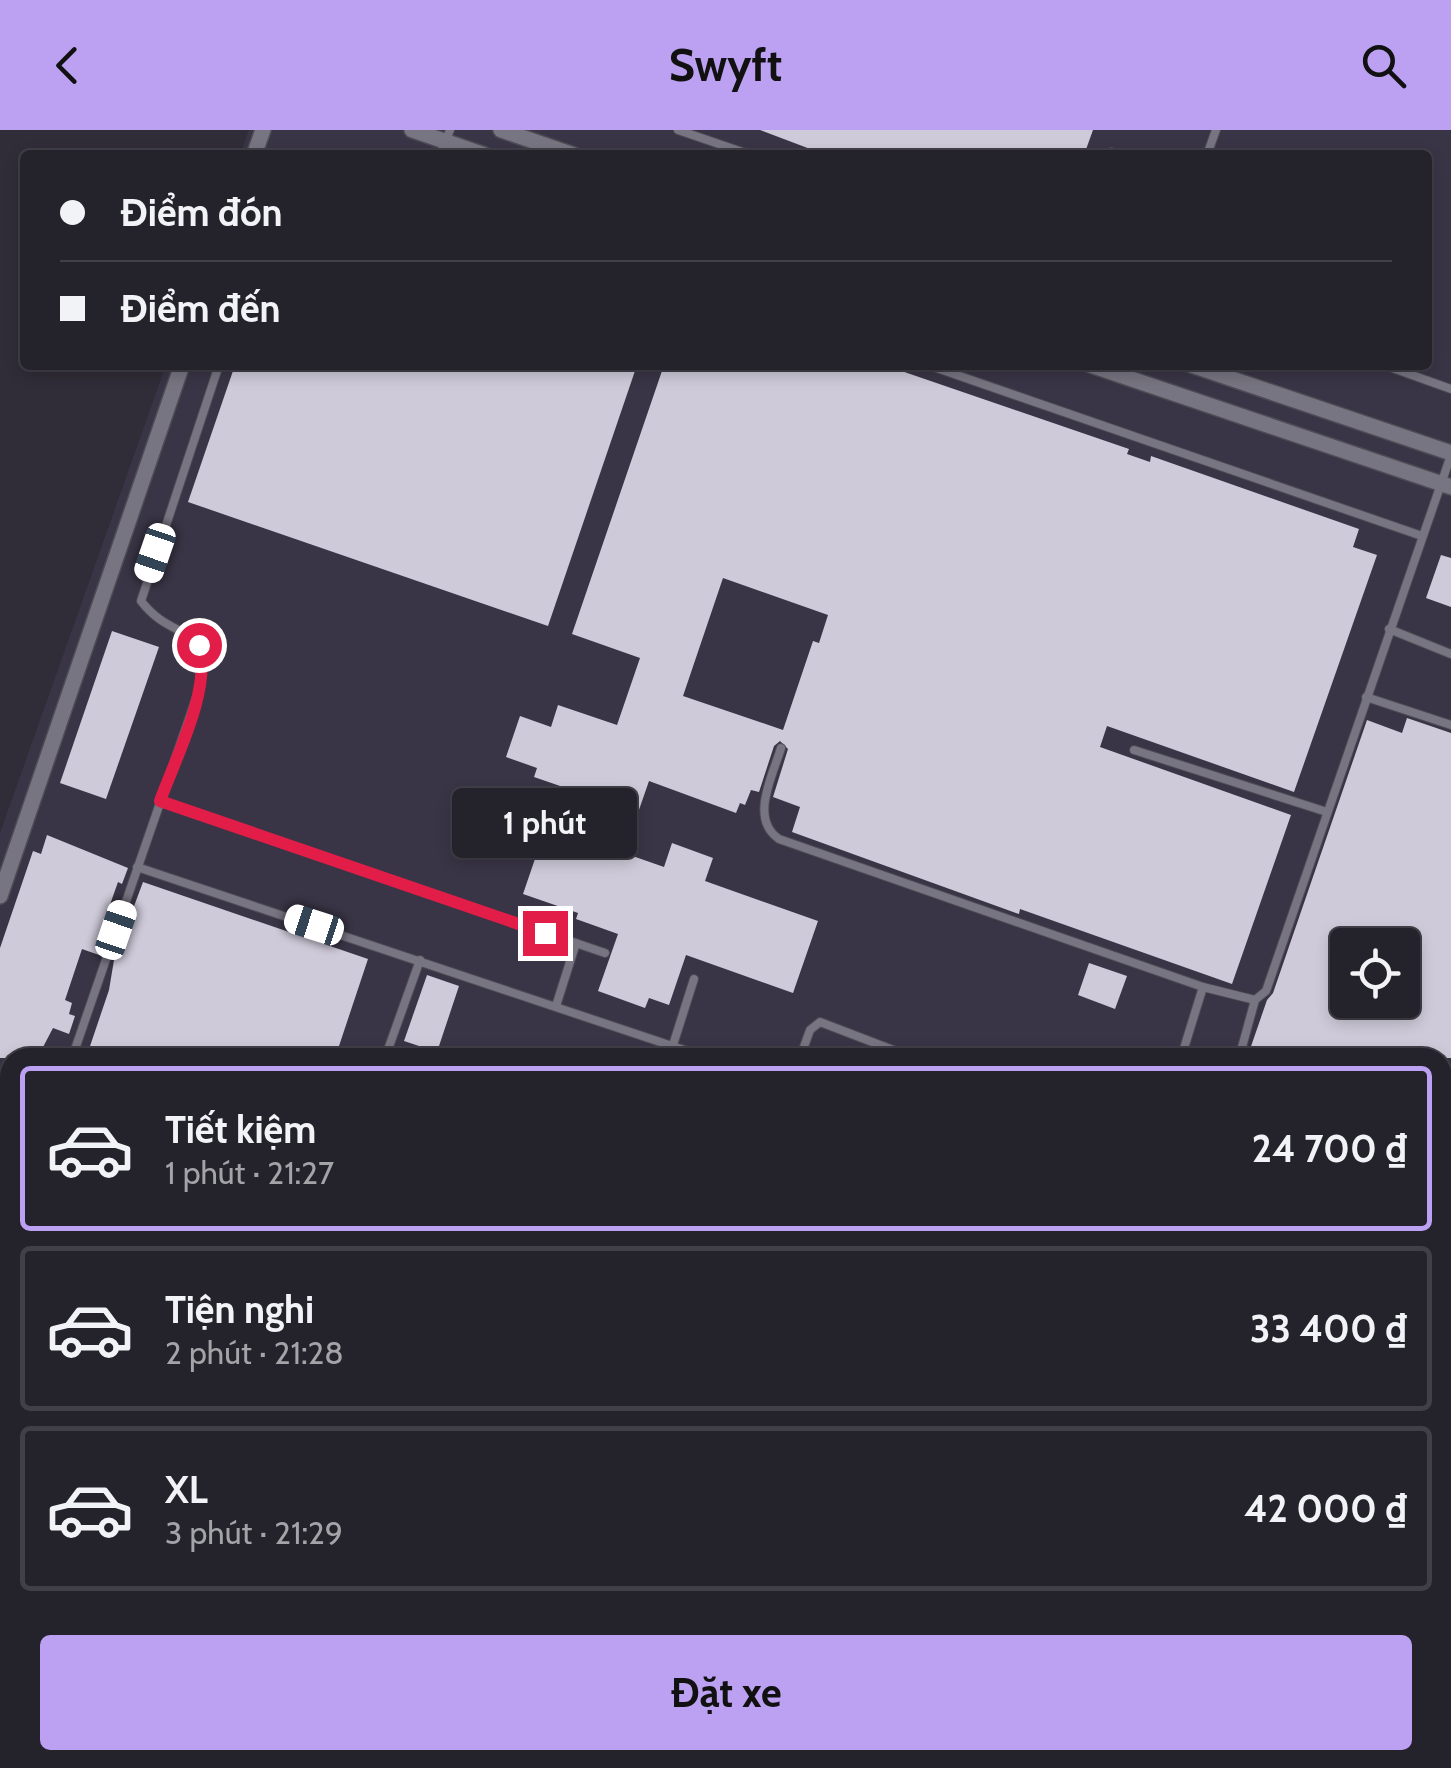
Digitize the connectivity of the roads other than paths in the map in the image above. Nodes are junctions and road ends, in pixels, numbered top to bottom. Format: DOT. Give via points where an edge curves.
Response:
graph roads {
  1 [pos="412,130"];
  2 [pos="678,130"];
  3 [pos="511,132"];
  4 [pos="445,142"];
  5 [pos="470,150"];
  6 [pos="560,150"];
  7 [pos="736,150"];
  8 [pos="180,370"];
  9 [pos="217,370"];
  10 [pos="942,370"];
  11 [pos="1105,370"];
  12 [pos="1207,370"];
  13 [pos="1404,370"];
  14 [pos="1451,389"];
  15 [pos="1451,454"];
  16 [pos="1445,486"];
  17 [pos="1422,536"];
  18 [pos="1390,629"];
  19 [pos="1451,654"];
  20 [pos="1366,697"];
  21 [pos="1451,726"];
  22 [pos="781,748"];
  23 [pos="1134,750"];
  24 [pos="160,801"];
  25 [pos="1327,812"];
  26 [pos="137,866"];
  27 [pos="0,896"];
  28 [pos="576,943"];
  29 [pos="604,953"];
  30 [pos="420,960"];
  31 [pos="694,979"];
  32 [pos="1203,986"];
  33 [pos="1255,1000"];
  34 [pos="556,1006"];
  35 [pos="672,1046"];
  36 [pos="75,1048"];
  37 [pos="389,1048"];
  38 [pos="678,1048"];
  39 [pos="804,1048"];
  40 [pos="888,1048"];
  41 [pos="1185,1048"];
  42 [pos="1241,1048"];
  1 -- 4 [label="street"];
  2 -- 7 [label="lane"];
  3 -- 6 [label="street"];
  4 -- 5 [label="street"];
  8 -- 27 [label="street"];
  9 -- 24 [label="lane" via="142,590 150,613 190,636 203,658 200,690"];
  10 -- 17 [label="lane"];
  11 -- 16 [label="street"];
  12 -- 15 [label="street"];
  13 -- 14 [label="lane"];
  15 -- 16 [label="lane"];
  16 -- 17 [label="lane"];
  17 -- 18 [label="lane"];
  18 -- 19 [label="lane"];
  18 -- 20 [label="lane"];
  20 -- 21 [label="lane"];
  20 -- 25 [label="lane"];
  22 -- 32 [label="lane" via="763,812 768,830 780,839"];
  23 -- 25 [label="lane"];
  24 -- 26 [label="lane"];
  24 -- 28 [label="lane"];
  25 -- 33 [label="lane" via="1266,991"];
  26 -- 30 [label="lane"];
  26 -- 36 [label="lane"];
  28 -- 29 [label="lane"];
  28 -- 34 [label="lane"];
  30 -- 34 [label="lane"];
  30 -- 37 [label="lane"];
  31 -- 35 [label="lane"];
  32 -- 33 [label="lane"];
  32 -- 41 [label="lane"];
  33 -- 42 [label="lane"];
  34 -- 35 [label="lane"];
  35 -- 38 [label="lane"];
  39 -- 40 [label="lane" via="820,1022"];
}
